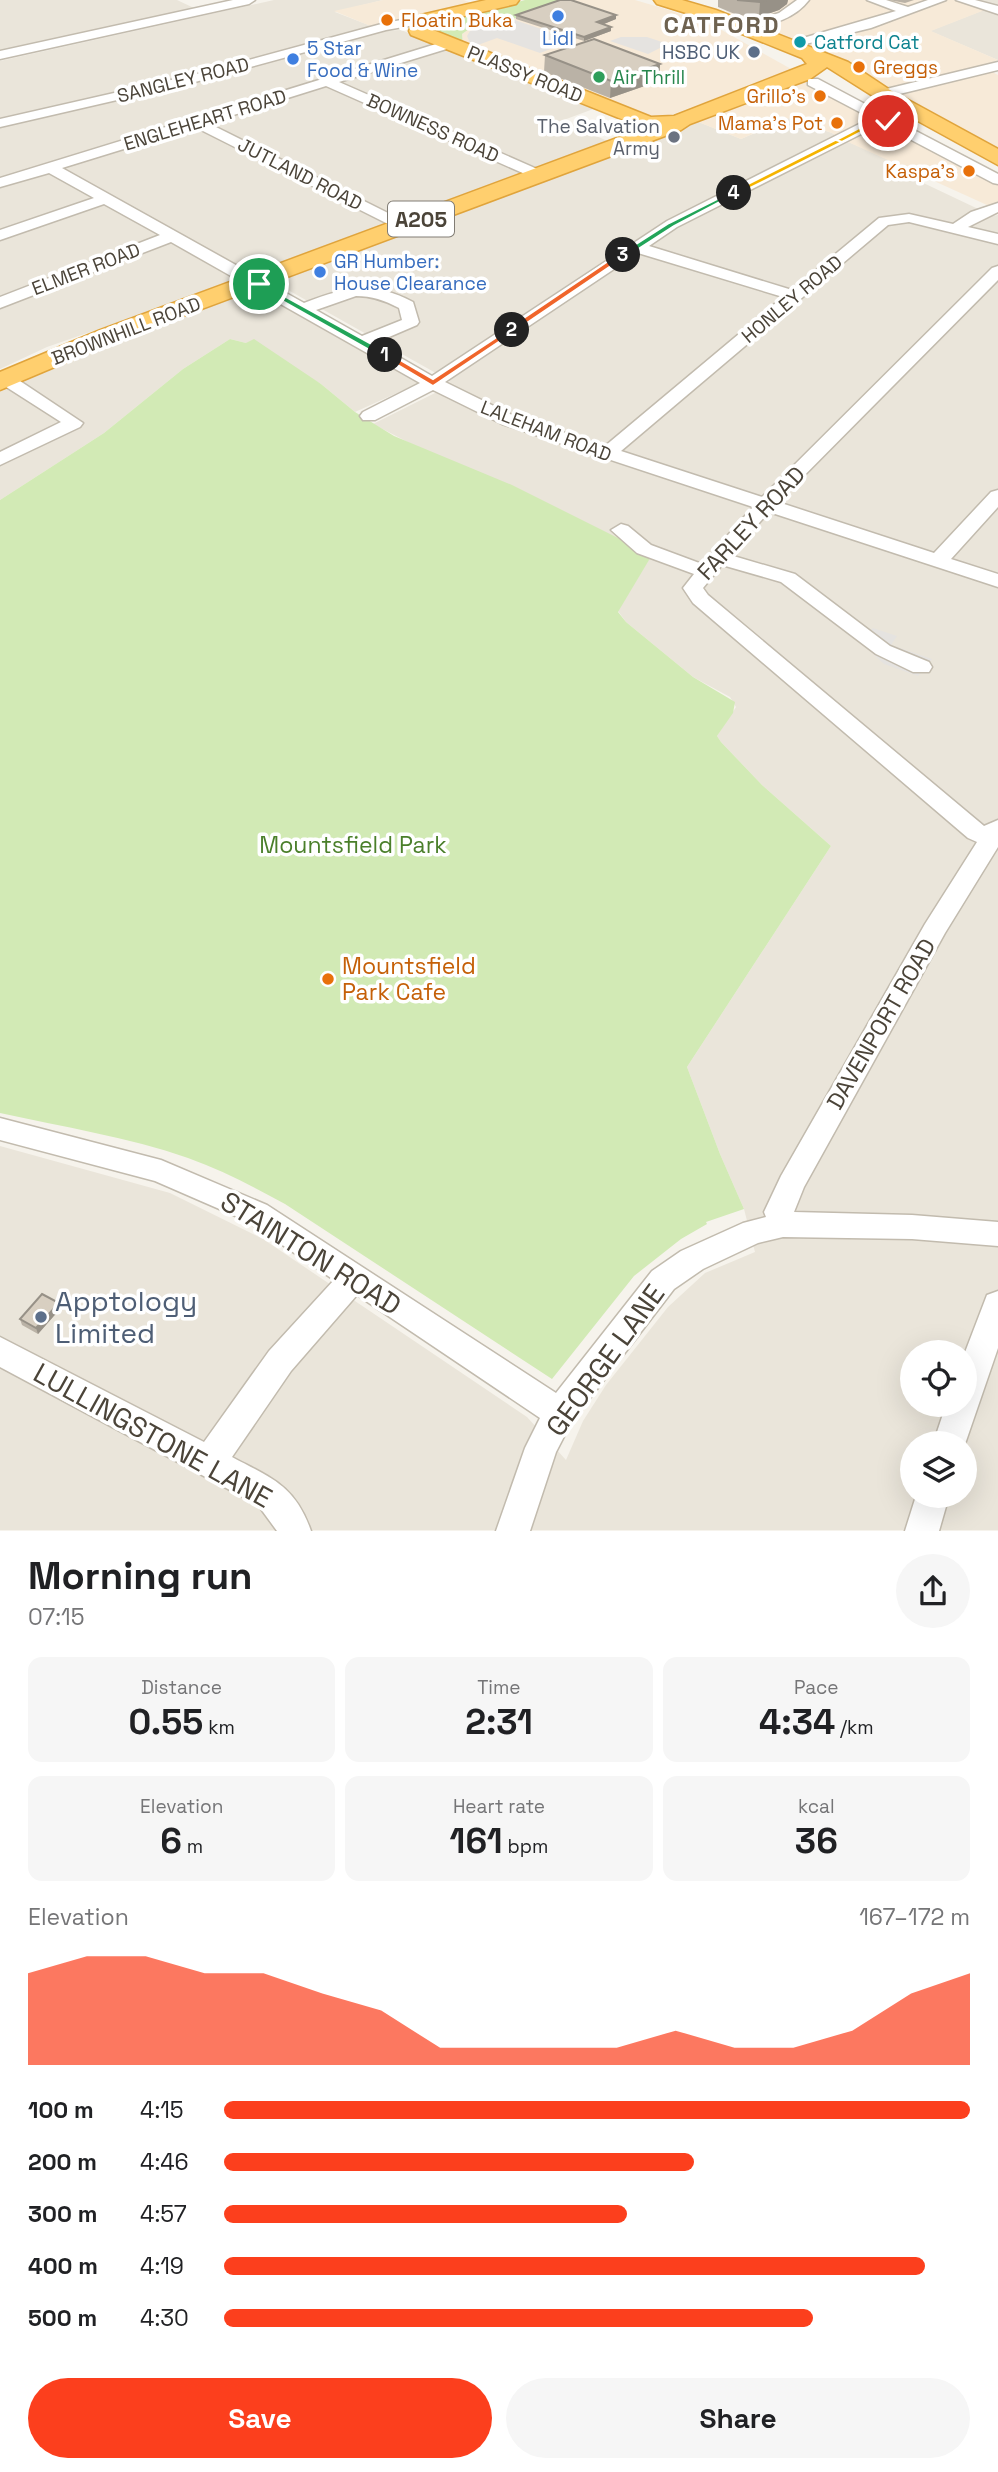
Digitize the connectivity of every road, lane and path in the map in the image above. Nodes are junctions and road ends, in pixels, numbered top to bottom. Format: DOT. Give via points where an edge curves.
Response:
graph roads {
  1 [pos="248,0"];
  2 [pos="510,0"];
  3 [pos="663,0"];
  4 [pos="803,0"];
  5 [pos="873,0"];
  6 [pos="940,0"];
  7 [pos="962,0"];
  8 [pos="709,7"];
  9 [pos="998,10"];
  10 [pos="909,11"];
  11 [pos="423,25"];
  12 [pos="741,27"];
  13 [pos="449,44"];
  14 [pos="785,45"];
  15 [pos="0,55"];
  16 [pos="811,55"];
  17 [pos="996,68"];
  18 [pos="853,76"];
  19 [pos="808,79"];
  20 [pos="327,82"];
  21 [pos="883,94"];
  22 [pos="908,109"];
  23 [pos="882,118"];
  24 [pos="0,123"];
  25 [pos="197,123"];
  26 [pos="646,129"];
  27 [pos="997,160"];
  28 [pos="51,168"];
  29 [pos="539,175"];
  30 [pos="998,180"];
  31 [pos="0,184"];
  32 [pos="105,199"];
  33 [pos="998,207"];
  34 [pos="403,226"];
  35 [pos="956,229"];
  36 [pos="0,235"];
  37 [pos="172,236"];
  38 [pos="998,239"];
  39 [pos="634,247"];
  40 [pos="998,271"];
  41 [pos="254,281"];
  42 [pos="796,296"];
  43 [pos="0,303"];
  44 [pos="304,309"];
  45 [pos="363,342"];
  46 [pos="2,381"];
  47 [pos="433,383"];
  48 [pos="369,416"];
  49 [pos="606,454"];
  50 [pos="0,459"];
  51 [pos="998,496"];
  52 [pos="765,505"];
  53 [pos="621,530"];
  54 [pos="937,562"];
  55 [pos="710,564"];
  56 [pos="998,581"];
  57 [pos="921,667"];
  58 [pos="995,833"];
  59 [pos="0,1129"];
  60 [pos="783,1225"];
  61 [pos="998,1234"];
  62 [pos="354,1278"];
  63 [pos="998,1304"];
  64 [pos="0,1351"];
  65 [pos="977,1363"];
  66 [pos="559,1413"];
  67 [pos="210,1461"];
  68 [pos="929,1508"];
  69 [pos="294,1531"];
  70 [pos="513,1531"];
  71 [pos="922,1531"];
  1 -- 15 [label="street"];
  2 -- 11 [label="highway, SANGLEY ROAD"];
  3 -- 8 [label="highway"];
  4 -- 12 [label="street" via="783,15"];
  5 -- 10 [label="street"];
  6 -- 10 [label="street"];
  7 -- 9 [label="street"];
  8 -- 12 [label="highway"];
  10 -- 14 [label="street"];
  11 -- 13 [label="highway, PLASSY ROAD"];
  11 -- 24 [label="street, SANGLEY ROAD" via="365,33"];
  12 -- 14 [label="highway"];
  13 -- 20 [label="street, ENGLEHEART ROAD"];
  13 -- 26 [label="highway, PLASSY ROAD"];
  14 -- 16 [label="highway"];
  16 -- 18 [label="highway" via="841,66"];
  16 -- 19 [label="highway" via="818,66"];
  17 -- 21 [label="street"];
  18 -- 19 [label="highway, BROWNHILL ROAD" via="824,73"];
  18 -- 21 [label="highway"];
  19 -- 23 [label="street"];
  19 -- 26 [label="highway, BROWNHILL ROAD / A205" via="670,128"];
  20 -- 25 [label="street, ENGLEHEART ROAD"];
  20 -- 29 [label="street, BOWNESS ROAD"];
  21 -- 22 [label="highway"];
  22 -- 23 [label="street"];
  22 -- 27 [label="highway"];
  23 -- 30 [label="street"];
  23 -- 39 [label="street"];
  25 -- 28 [label="street, ENGLEHEART ROAD"];
  25 -- 34 [label="street, JUTLAND ROAD"];
  26 -- 29 [label="highway, BROWNHILL ROAD / A205"];
  28 -- 31 [label="street, ENGLEHEART ROAD"];
  28 -- 32 [label="street, LALEHAM ROAD"];
  29 -- 34 [label="highway, BROWNHILL ROAD / A205"];
  32 -- 36 [label="street"];
  32 -- 37 [label="street, LALEHAM ROAD"];
  33 -- 35 [label="street"];
  34 -- 41 [label="highway, BROWNHILL ROAD / A205"];
  35 -- 38 [label="street"];
  35 -- 42 [label="street, HONLEY ROAD" via="909,218 884,221"];
  37 -- 41 [label="street, LALEHAM ROAD"];
  37 -- 43 [label="street, ELMER ROAD"];
  39 -- 42 [label="street"];
  39 -- 47 [label="street"];
  40 -- 52 [label="street, FARLEY ROAD"];
  41 -- 44 [label="street, LALEHAM ROAD"];
  41 -- 46 [label="highway, BROWNHILL ROAD / A205"];
  42 -- 49 [label="street, HONLEY ROAD"];
  44 -- 45 [label="street, LALEHAM ROAD"];
  44 -- 45 [label="street" via="360,290 378,291 407,305 411,322"];
  45 -- 47 [label="street, LALEHAM ROAD"];
  46 -- 50 [label="street" via="74,422"];
  47 -- 48 [label="street"];
  47 -- 49 [label="street, LALEHAM ROAD" via="508,420"];
  49 -- 52 [label="street, LALEHAM ROAD"];
  51 -- 54 [label="street"];
  52 -- 54 [label="street, LALEHAM ROAD"];
  52 -- 55 [label="street, FARLEY ROAD"];
  53 -- 55 [label="street" via="644,549"];
  54 -- 56 [label="street, LALEHAM ROAD"];
  55 -- 57 [label="street" via="788,578 883,650"];
  55 -- 58 [label="street, FARLEY ROAD" via="692,589 700,599 976,832"];
  58 -- 60 [label="street, DAVENPORT ROAD" via="934,930 791,1184 779,1212"];
  59 -- 62 [label="street, STAINTON ROAD" via="161,1171 208,1190 257,1213"];
  60 -- 61 [label="street, GEORGE LANE"];
  60 -- 66 [label="street, GEORGE LANE" via="752,1231 692,1260 663,1280"];
  62 -- 66 [label="street, STAINTON ROAD"];
  62 -- 67 [label="street" via="280,1361"];
  63 -- 65 [label="street"];
  64 -- 67 [label="street, LULLINGSTONE LANE"];
  66 -- 70 [label="street, GEORGE LANE" via="541,1448"];
  67 -- 69 [label="street, LULLINGSTONE LANE" via="270,1494 290,1518"];
  68 -- 71 [label="street"];
}
